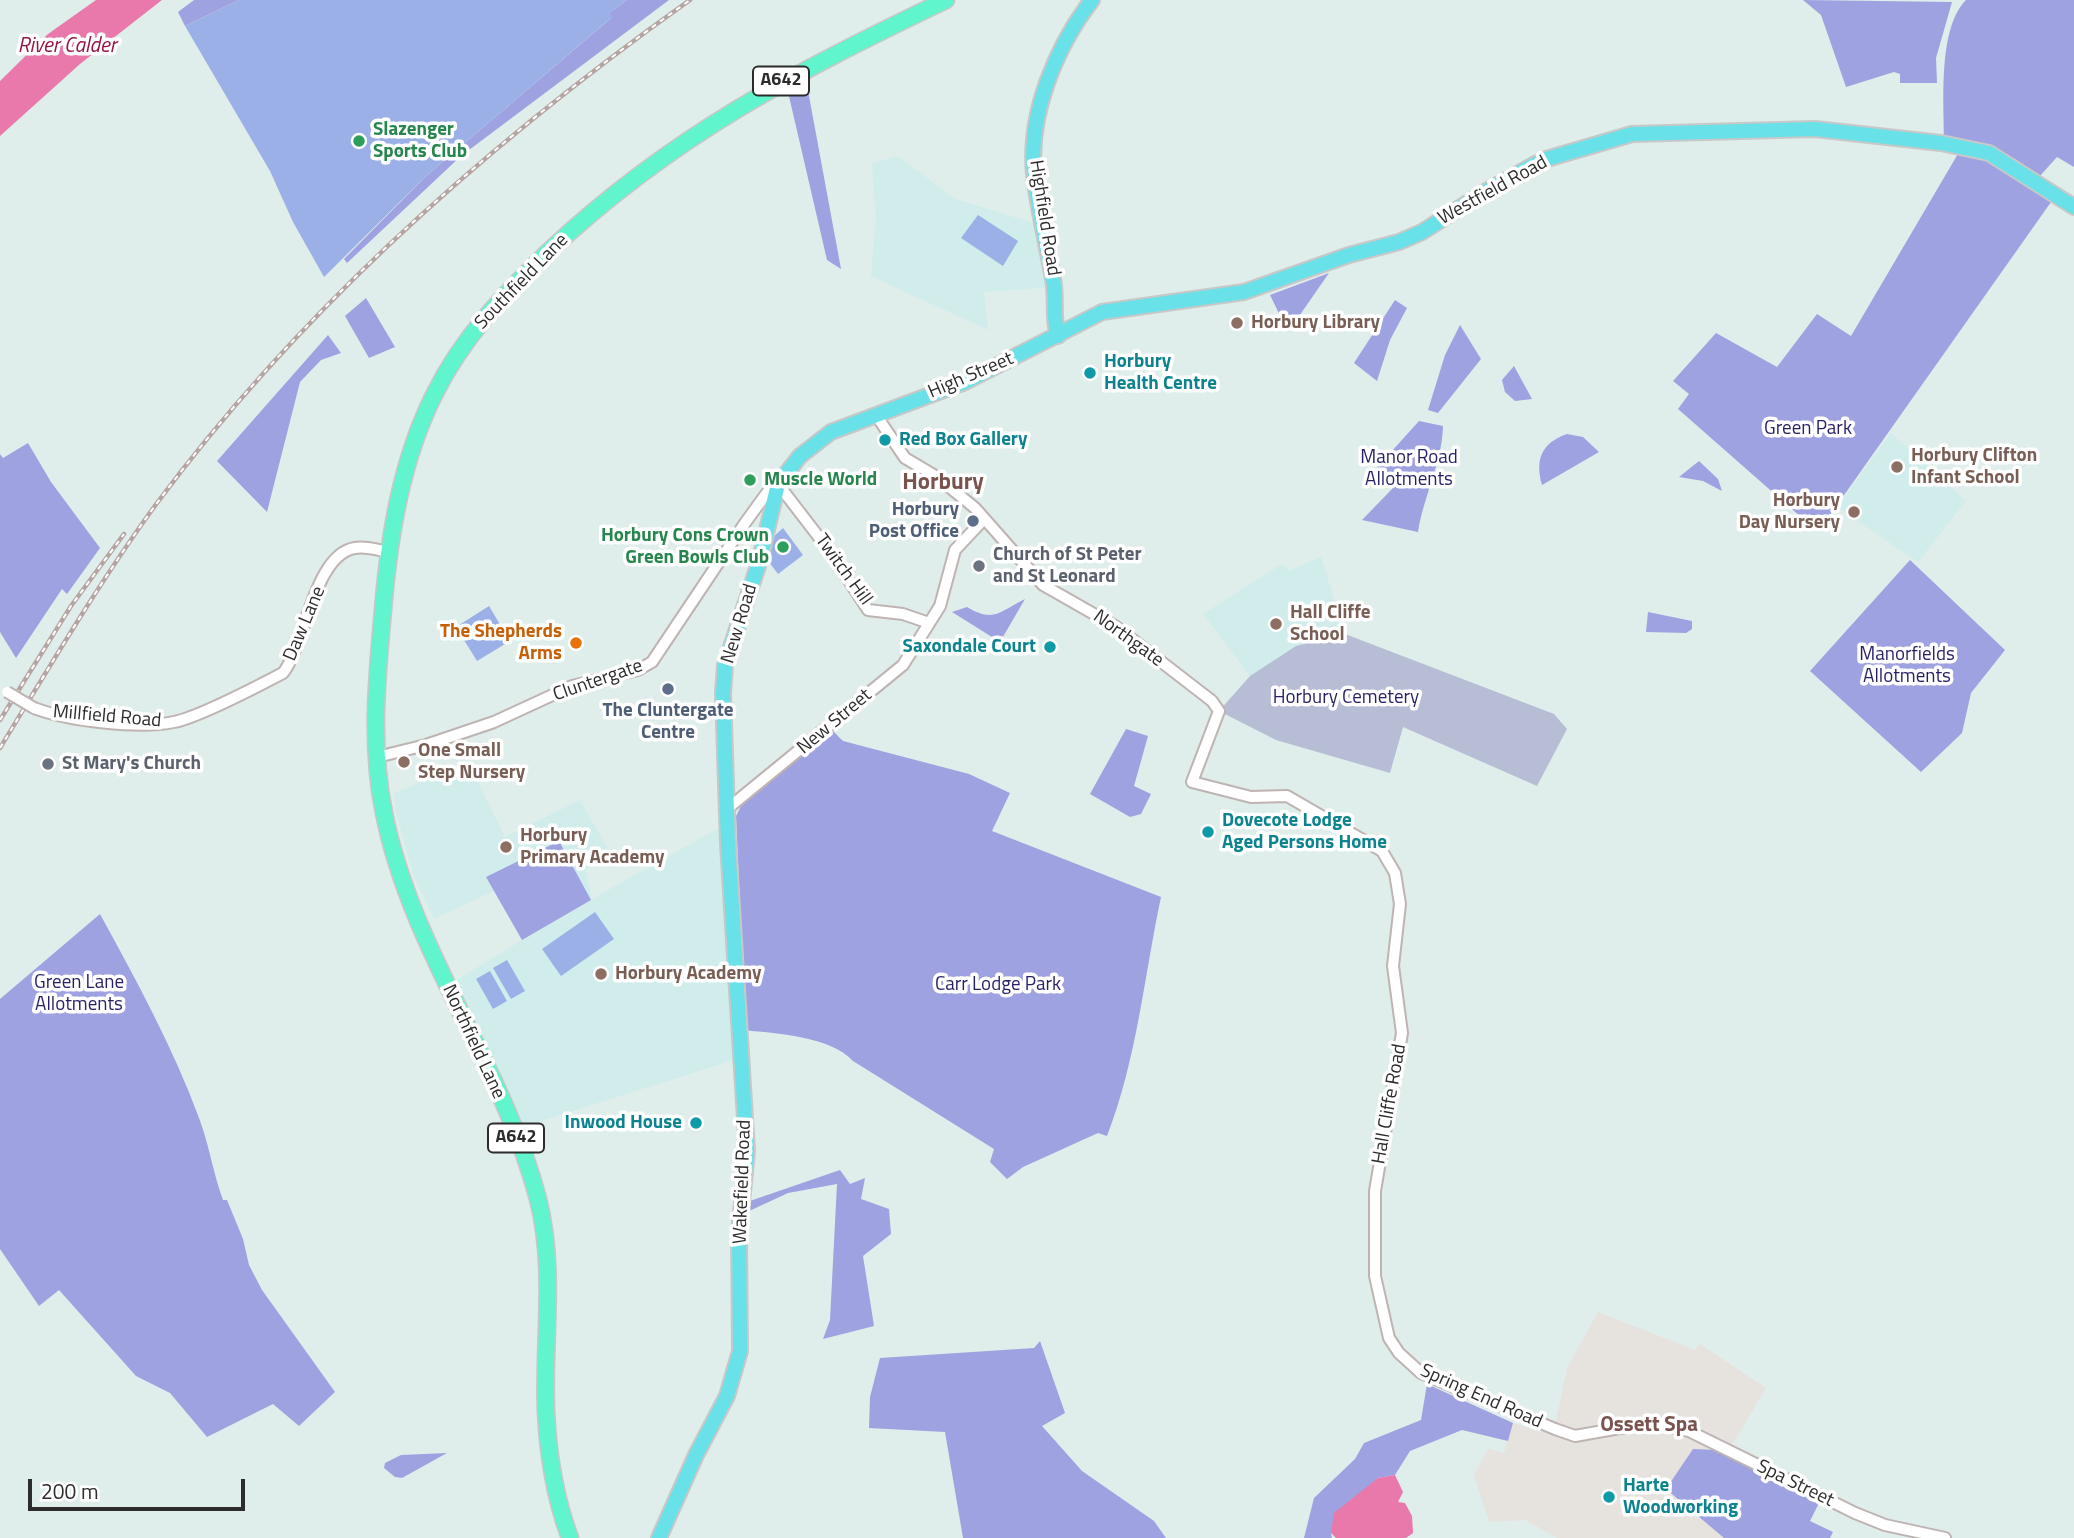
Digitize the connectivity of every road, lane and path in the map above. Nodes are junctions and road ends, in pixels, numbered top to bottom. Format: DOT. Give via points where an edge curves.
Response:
graph roads {
  1 [pos="946,0"];
  2 [pos="1092,0"];
  3 [pos="2074,207"];
  4 [pos="1181,303"];
  5 [pos="1058,336"];
  6 [pos="876,415"];
  7 [pos="778,484"];
  8 [pos="984,519"];
  9 [pos="388,552"];
  10 [pos="929,623"];
  11 [pos="4,691"];
  12 [pos="177,722"];
  13 [pos="377,757"];
  14 [pos="1192,782"];
  15 [pos="727,809"];
  16 [pos="1376,1191"];
  17 [pos="1647,1423"];
  18 [pos="570,1538"];
  19 [pos="659,1538"];
  20 [pos="1945,1538"];
  1 -- 9 [label="highway, Southfield Lane / A642" via="778,83 706,125 627,182 519,280 485,316 432,398 406,470"];
  2 -- 5 [label="main road, Highfield Road" via="1057,61 1038,114 1034,173 1055,287 1052,318"];
  3 -- 4 [label="main road, Westfield Road" via="1989,153 1941,143 1815,129 1632,134 1543,160 1399,242 1244,292"];
  4 -- 5 [label="main road, High Street" via="1102,312"];
  5 -- 6 [label="main road, High Street" via="965,382"];
  6 -- 7 [label="main road, High Street" via="821,438 789,467"];
  6 -- 8 [label="street, Northgate" via="905,458 937,477"];
  7 -- 10 [label="street, Twitch Hill" via="868,610"];
  7 -- 13 [label="street, Cluntergate" via="744,523 652,662 638,670 572,686 494,722"];
  7 -- 15 [label="main road, New Road" via="759,563 725,665"];
  8 -- 10 [label="street, New Street" via="955,550 948,586"];
  8 -- 14 [label="street, Northgate" via="1043,586 1115,626 1212,701 1219,712"];
  9 -- 12 [label="street, Daw Lane" via="353,548 340,554 312,604 283,673"];
  9 -- 13 [label="highway, Southfield Lane / A642" via="377,677"];
  10 -- 15 [label="street, New Street" via="903,665"];
  11 -- 12 [label="street, Millfield Road, bridge" via="34,708 95,719"];
  13 -- 18 [label="highway, Northfield Lane / A642" via="384,813 399,865 444,981 513,1130 538,1200 549,1278 546,1411 557,1504"];
  14 -- 16 [label="street, Hall Cliffe Road" via="1251,797 1287,796 1371,844 1389,860 1400,904 1393,966 1402,1033"];
  15 -- 19 [label="main road, Wakefield Road" via="747,1151 739,1232 740,1351 727,1396"];
  16 -- 17 [label="street, Spring End Road" via="1378,1299 1390,1338 1410,1364 1475,1398 1575,1436"];
  17 -- 20 [label="street, Spa Street" via="1689,1431 1865,1517"];
}
